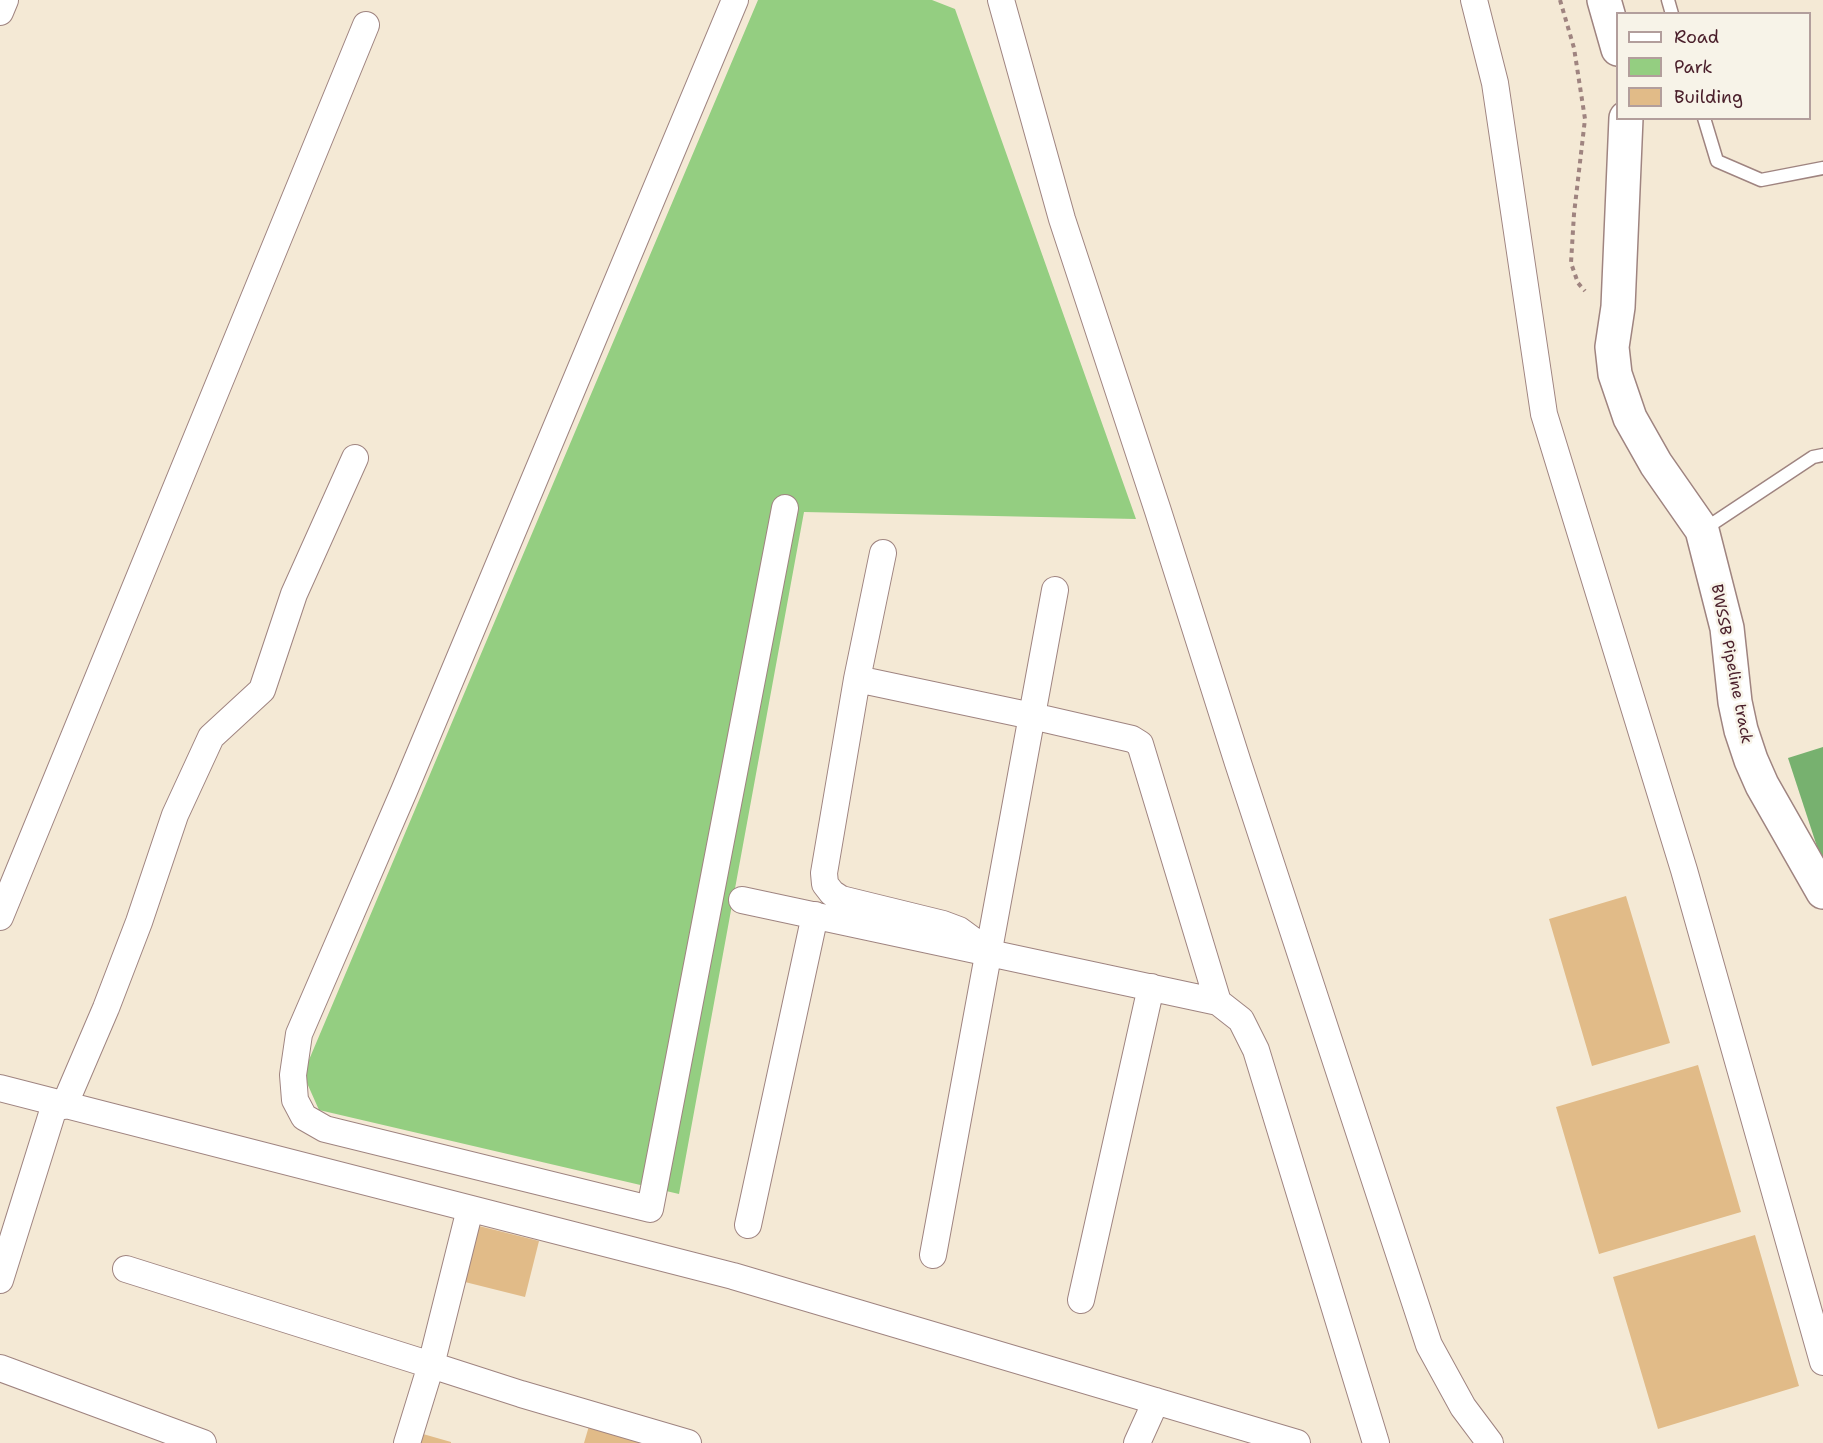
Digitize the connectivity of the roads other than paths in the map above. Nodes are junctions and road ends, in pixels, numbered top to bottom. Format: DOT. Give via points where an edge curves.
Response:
graph roads {
  1 [pos="5,0"];
  2 [pos="735,0"];
  3 [pos="1001,0"];
  4 [pos="1474,0"];
  5 [pos="1604,0"];
  6 [pos="0,12"];
  7 [pos="366,25"];
  8 [pos="1616,45"];
  9 [pos="1626,120"];
  10 [pos="1705,120"];
  11 [pos="1823,168"];
  12 [pos="1823,455"];
  13 [pos="355,458"];
  14 [pos="785,508"];
  15 [pos="1702,530"];
  16 [pos="883,553"];
  17 [pos="1055,590"];
  18 [pos="857,680"];
  19 [pos="1032,716"];
  20 [pos="1823,892"];
  21 [pos="742,900"];
  22 [pos="815,915"];
  23 [pos="0,917"];
  24 [pos="989,952"];
  25 [pos="1151,987"];
  26 [pos="1218,1002"];
  27 [pos="0,1088"];
  28 [pos="60,1105"];
  29 [pos="470,1209"];
  30 [pos="748,1225"];
  31 [pos="933,1255"];
  32 [pos="126,1269"];
  33 [pos="0,1282"];
  34 [pos="1081,1300"];
  35 [pos="1823,1362"];
  36 [pos="431,1365"];
  37 [pos="0,1368"];
  38 [pos="1156,1401"];
  39 [pos="203,1443"];
  40 [pos="407,1443"];
  41 [pos="688,1443"];
  42 [pos="1137,1443"];
  43 [pos="1297,1443"];
  44 [pos="1376,1443"];
  45 [pos="1490,1443"];
  1 -- 6 [label="street"];
  2 -- 14 [label="street" via="299,1034 292,1075 295,1100 304,1117 325,1129 650,1209"];
  3 -- 45 [label="street" via="1062,219 1429,1345 1463,1407"];
  4 -- 35 [label="street" via="1495,83 1544,414 1684,870"];
  5 -- 8 [label="street"];
  7 -- 23 [label="street"];
  9 -- 15 [label="street, BWSSB Pipeline track" via="1618,307 1612,347 1616,374 1630,418 1656,464"];
  10 -- 11 [label="lane" via="1718,162 1761,180"];
  12 -- 15 [label="lane" via="1813,457"];
  13 -- 28 [label="street" via="294,594 262,690 211,737 175,815 106,1008"];
  15 -- 20 [label="street, BWSSB Pipeline track" via="1727,627 1735,702 1744,740 1762,785"];
  16 -- 18 [label="street"];
  17 -- 19 [label="street"];
  18 -- 19 [label="street"];
  18 -- 24 [label="street" via="825,884 841,899 958,930"];
  19 -- 24 [label="street"];
  19 -- 26 [label="street" via="1140,744"];
  21 -- 22 [label="street"];
  22 -- 24 [label="street"];
  22 -- 30 [label="street"];
  24 -- 25 [label="street"];
  24 -- 31 [label="street"];
  25 -- 26 [label="street"];
  25 -- 34 [label="street"];
  26 -- 44 [label="street" via="1241,1020 1256,1050"];
  27 -- 28 [label="street"];
  28 -- 29 [label="street"];
  28 -- 33 [label="street"];
  29 -- 36 [label="street"];
  29 -- 38 [label="street" via="733,1276"];
  32 -- 36 [label="street"];
  36 -- 40 [label="street"];
  36 -- 41 [label="street"];
  37 -- 39 [label="street"];
  38 -- 42 [label="street"];
  38 -- 43 [label="street"];
}
